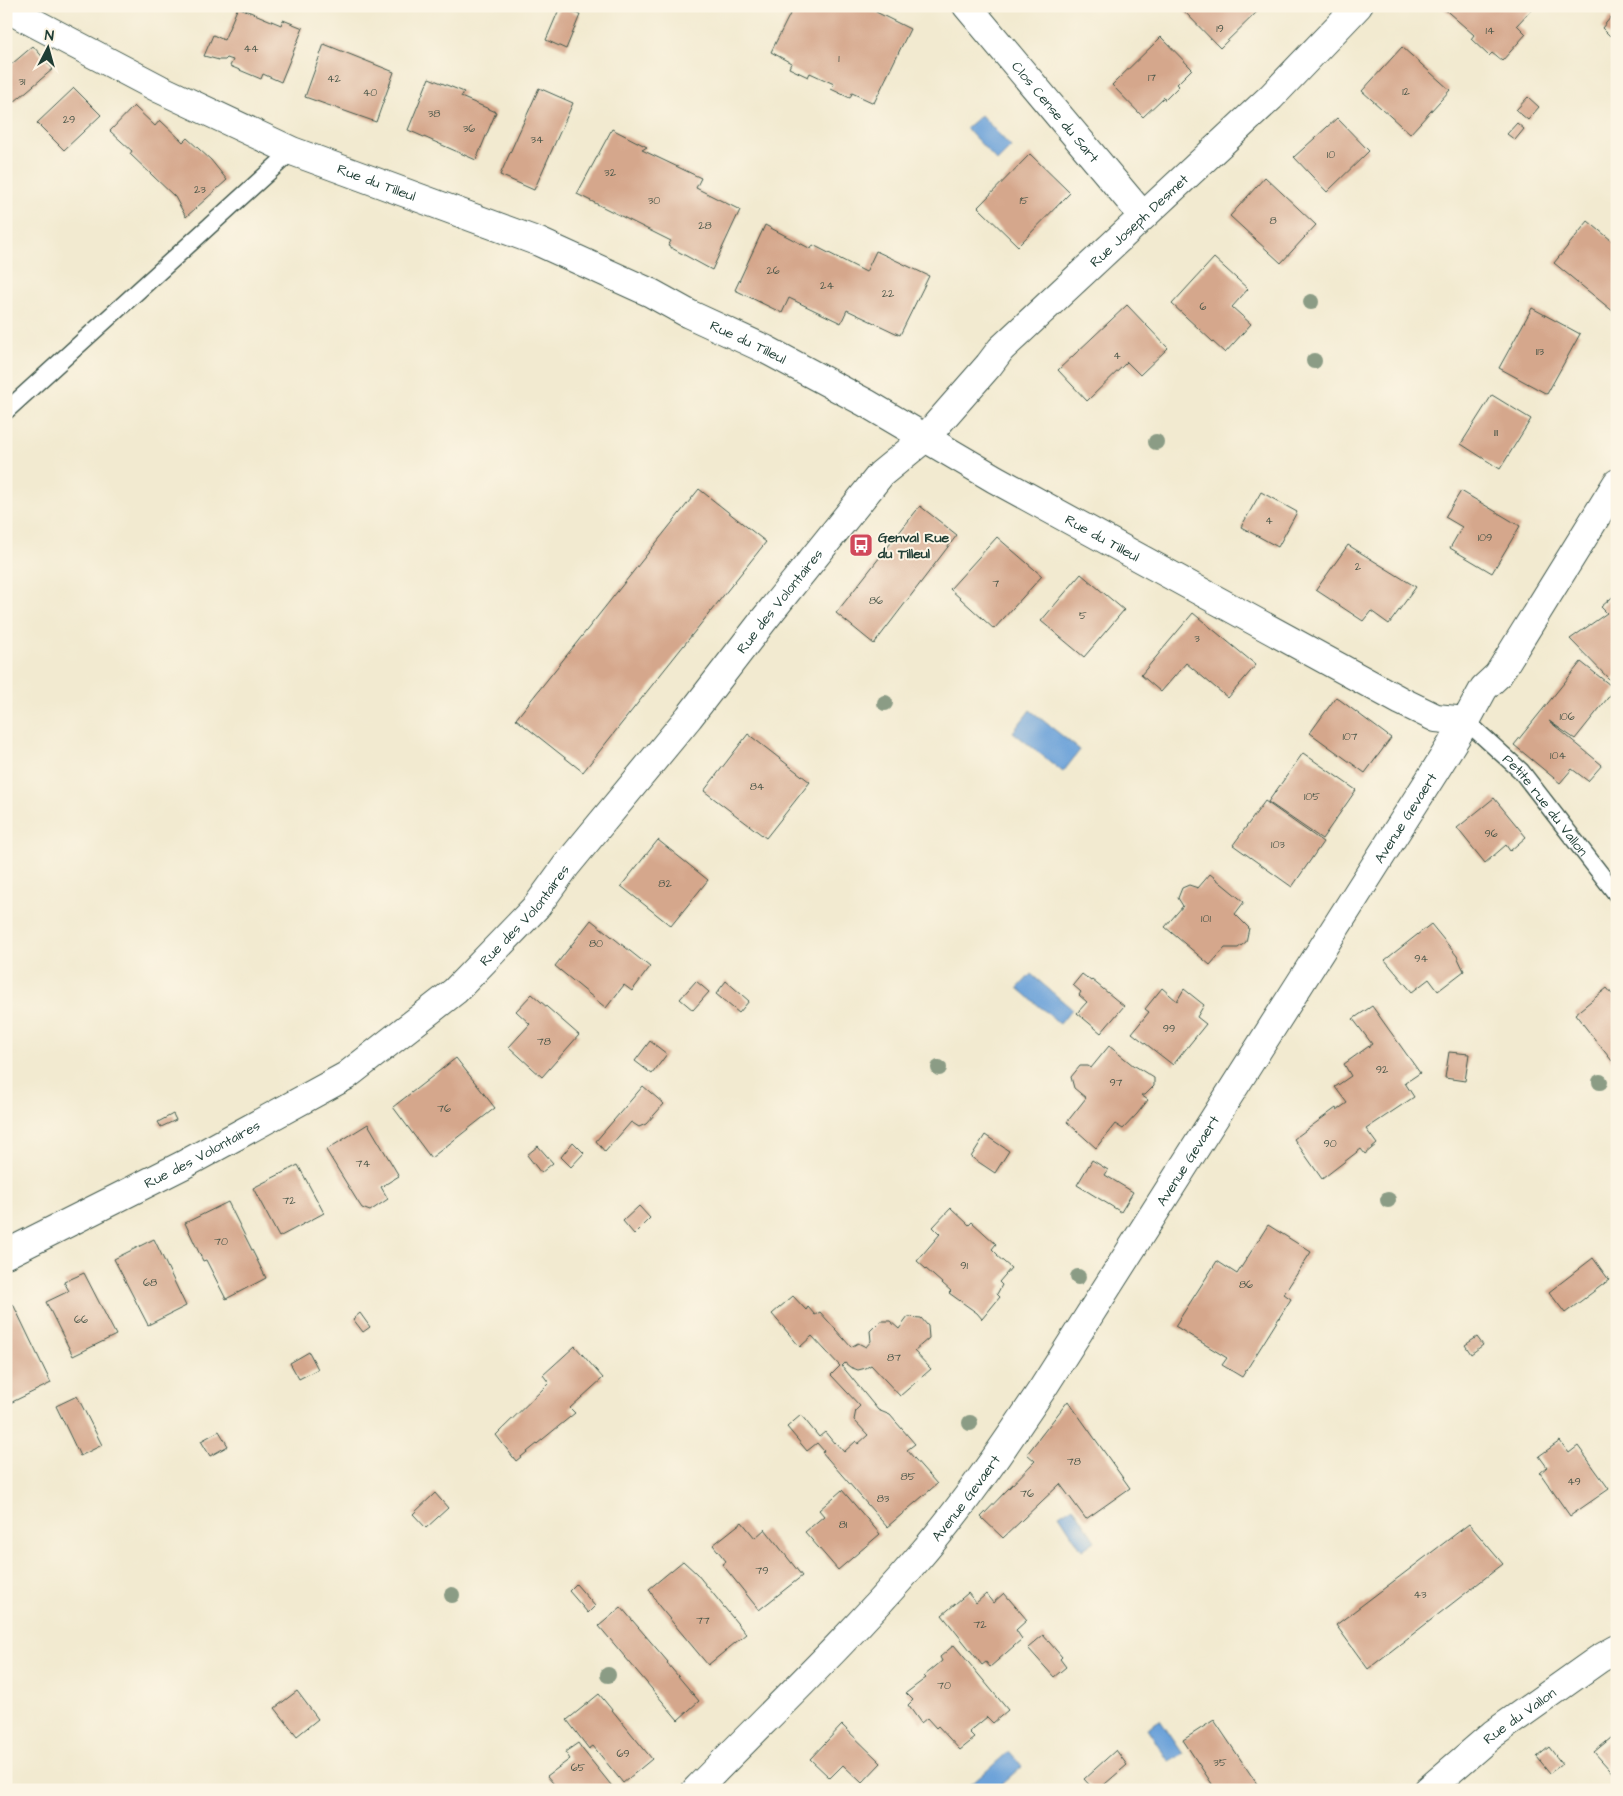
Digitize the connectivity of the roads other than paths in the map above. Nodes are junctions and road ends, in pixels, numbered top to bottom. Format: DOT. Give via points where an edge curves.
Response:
graph roads {
  1 [pos="967,6"];
  2 [pos="1358,6"];
  3 [pos="6,8"];
  4 [pos="292,151"];
  5 [pos="1143,216"];
  6 [pos="6,410"];
  7 [pos="925,438"];
  8 [pos="1617,483"];
  9 [pos="1466,721"];
  10 [pos="1617,895"];
  11 [pos="6,1254"];
  12 [pos="1617,1649"];
  13 [pos="696,1790"];
  14 [pos="1428,1790"];
  1 -- 5 [label="street, Clos Cense du Sart"];
  2 -- 5 [label="street, Rue Joseph Desmet" via="1271,97"];
  3 -- 4 [label="street, Rue du Tilleul" via="160,89"];
  4 -- 6 [label="lane"];
  4 -- 7 [label="street, Rue du Tilleul" via="538,242 651,293 774,353"];
  5 -- 7 [label="street, Rue Joseph Desmet" via="1001,349"];
  7 -- 9 [label="street, Rue du Tilleul" via="1401,700 1436,718"];
  7 -- 11 [label="street, Rue des Volontaires" via="881,474 536,906 454,991 346,1076"];
  8 -- 9 [label="street, Avenue Gevaert"];
  9 -- 10 [label="lane, Petite rue du Vallon" via="1521,771"];
  9 -- 13 [label="street, Avenue Gevaert" via="1000,1452 936,1536 872,1610"];
  12 -- 14 [label="street, Rue du Vallon" via="1493,1734"];
}
